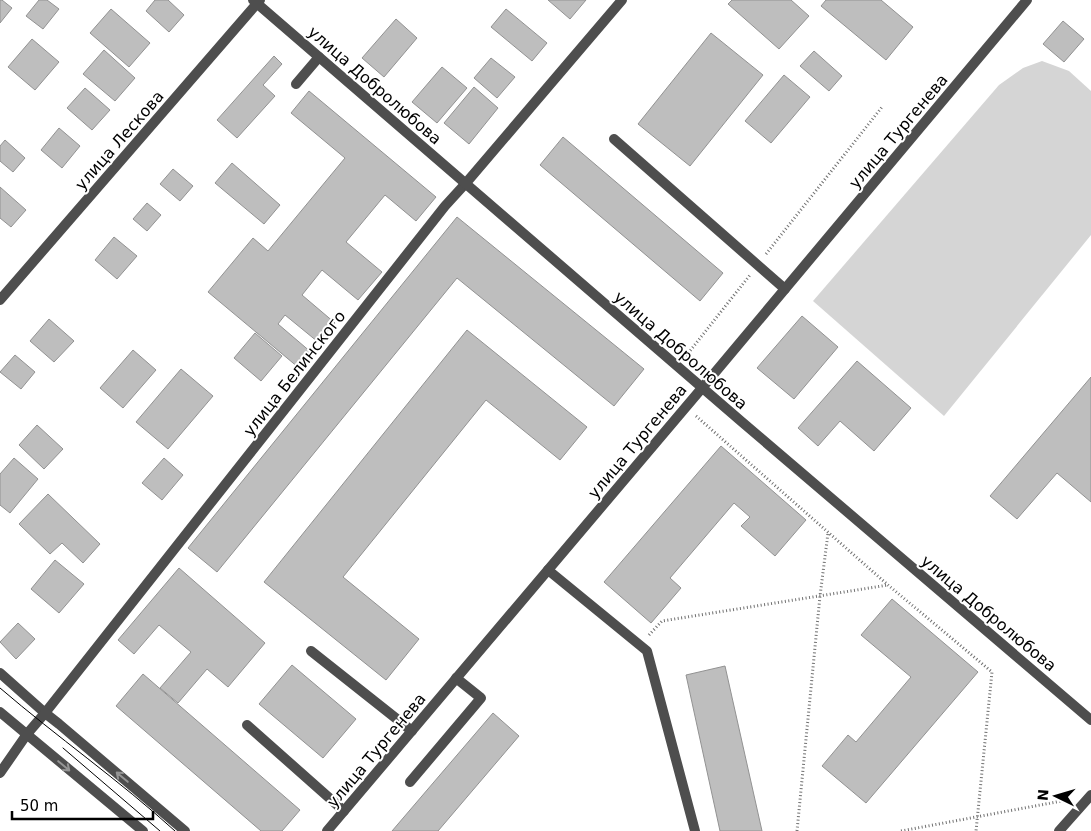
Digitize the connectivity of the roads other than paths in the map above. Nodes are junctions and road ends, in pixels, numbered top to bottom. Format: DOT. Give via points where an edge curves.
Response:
graph roads {
  1 [pos="622,0"];
  2 [pos="1027,0"];
  3 [pos="257,1"];
  4 [pos="319,57"];
  5 [pos="296,84"];
  6 [pos="614,139"];
  7 [pos="466,183"];
  8 [pos="785,289"];
  9 [pos="0,300"];
  10 [pos="702,388"];
  11 [pos="548,570"];
  12 [pos="311,651"];
  13 [pos="0,673"];
  14 [pos="456,678"];
  15 [pos="0,712"];
  16 [pos="45,714"];
  17 [pos="1091,720"];
  18 [pos="248,725"];
  19 [pos="412,731"];
  20 [pos="27,734"];
  21 [pos="0,774"];
  22 [pos="410,782"];
  23 [pos="1091,794"];
  24 [pos="344,811"];
  25 [pos="142,831"];
  26 [pos="186,831"];
  27 [pos="327,831"];
  28 [pos="694,831"];
  29 [pos="1059,831"];
  1 -- 7 [label="street, улица Белинского"];
  2 -- 8 [label="street, улица Тургенева"];
  3 -- 4 [label="street, улица Добролюбова"];
  3 -- 9 [label="street, улица Лескова"];
  4 -- 5 [label="street"];
  4 -- 7 [label="street, улица Добролюбова"];
  6 -- 8 [label="street"];
  7 -- 10 [label="street, улица Добролюбова"];
  7 -- 16 [label="street, улица Белинского"];
  8 -- 10 [label="street, улица Тургенева"];
  10 -- 11 [label="street, улица Тургенева"];
  10 -- 17 [label="street, улица Добролюбова"];
  11 -- 14 [label="street, улица Тургенева"];
  11 -- 28 [label="street" via="648,651"];
  12 -- 19 [label="street"];
  13 -- 16 [label="street"];
  14 -- 19 [label="street, улица Тургенева"];
  14 -- 22 [label="street" via="481,698"];
  15 -- 20 [label="street"];
  16 -- 20 [label="street, улица Белинского"];
  26 -- 16 [label="street, one-way"];
  18 -- 24 [label="street"];
  19 -- 24 [label="street, улица Тургенева"];
  20 -- 21 [label="street, улица Белинского"];
  20 -- 25 [label="street, one-way"];
  23 -- 29 [label="street"];
  24 -- 27 [label="street, улица Тургенева"];
}
